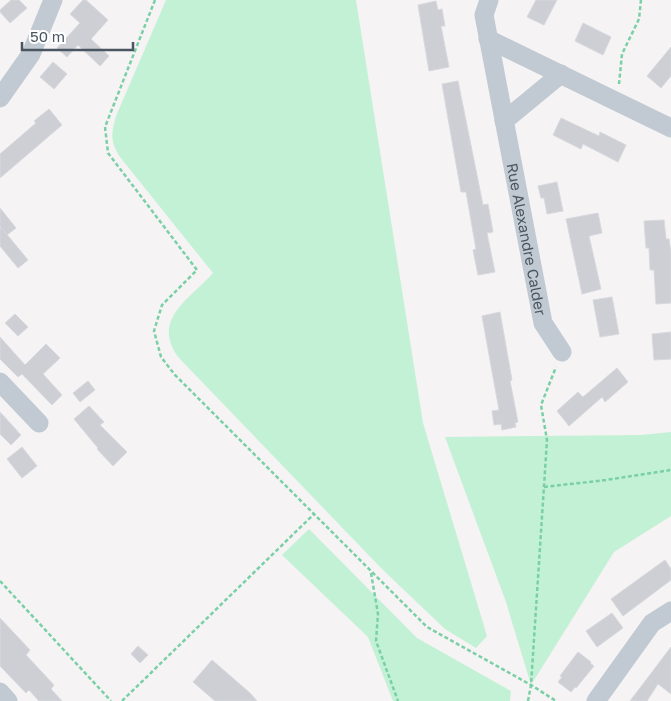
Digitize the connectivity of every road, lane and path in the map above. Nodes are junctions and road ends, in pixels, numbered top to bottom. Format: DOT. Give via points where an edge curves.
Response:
graph roads {
  1 [pos="53,0"];
  2 [pos="155,0"];
  3 [pos="489,0"];
  4 [pos="641,0"];
  5 [pos="488,39"];
  6 [pos="561,74"];
  7 [pos="0,98"];
  8 [pos="616,102"];
  9 [pos="504,121"];
  10 [pos="671,128"];
  11 [pos="562,352"];
  12 [pos="0,382"];
  13 [pos="38,423"];
  14 [pos="671,470"];
  15 [pos="544,487"];
  16 [pos="314,514"];
  17 [pos="371,571"];
  18 [pos="0,581"];
  19 [pos="671,611"];
  20 [pos="531,685"];
  21 [pos="0,692"];
  22 [pos="8,701"];
  23 [pos="111,701"];
  24 [pos="122,701"];
  25 [pos="398,701"];
  26 [pos="528,701"];
  27 [pos="556,701"];
  28 [pos="596,701"];
  1 -- 7 [label="street" via="31,54"];
  2 -- 16 [label="path" via="105,127 108,153 196,270 162,305 154,331 161,358"];
  3 -- 5 [label="street, Rue Alexandre Calder" via="484,15"];
  4 -- 8 [label="path" via="639,19 622,54"];
  5 -- 6 [label="street"];
  5 -- 9 [label="street, Rue Alexandre Calder"];
  6 -- 8 [label="street"];
  6 -- 9 [label="street"];
  8 -- 10 [label="street"];
  9 -- 11 [label="street, Rue Alexandre Calder" via="544,323"];
  11 -- 15 [label="path" via="541,405 547,440"];
  12 -- 13 [label="street"];
  14 -- 15 [label="path"];
  15 -- 20 [label="path"];
  16 -- 17 [label="path"];
  16 -- 24 [label="path"];
  17 -- 20 [label="path" via="427,627"];
  17 -- 25 [label="path" via="378,614 376,641"];
  18 -- 23 [label="path"];
  19 -- 28 [label="street" via="652,623"];
  20 -- 26 [label="path"];
  20 -- 27 [label="path"];
  21 -- 22 [label="street"];
}
